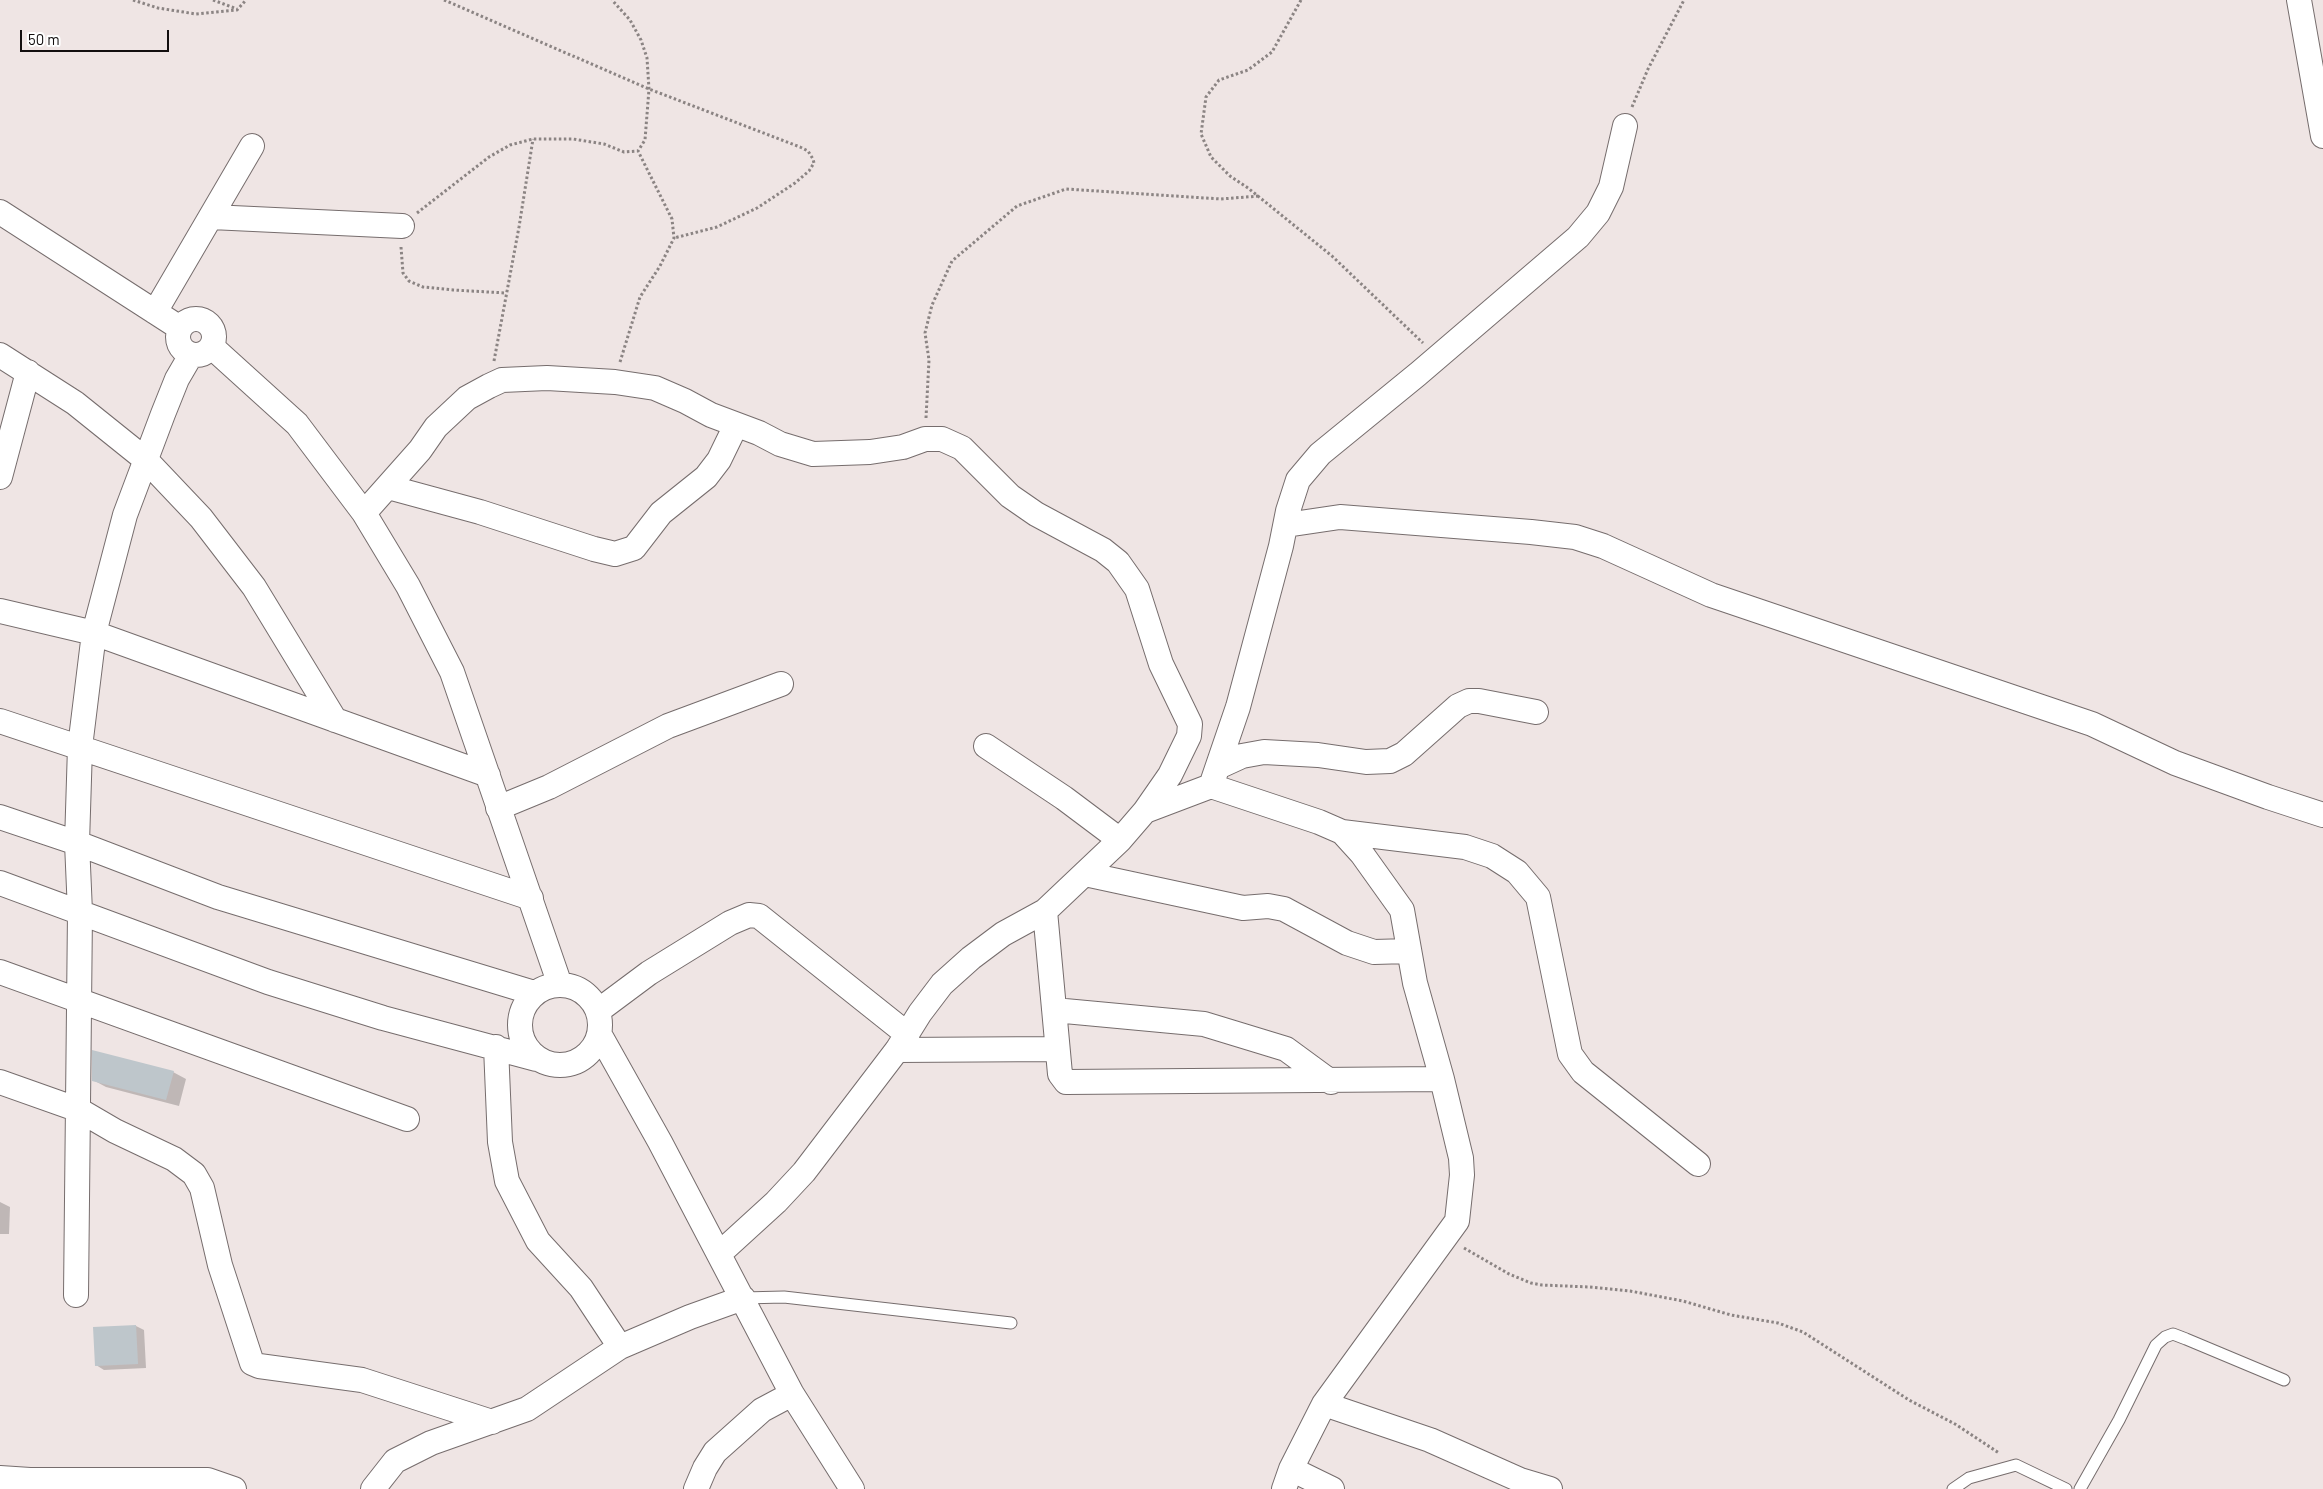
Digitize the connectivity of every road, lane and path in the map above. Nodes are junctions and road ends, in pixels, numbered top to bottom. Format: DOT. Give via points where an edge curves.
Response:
graph roads {
  1 [pos="133,0"];
  2 [pos="213,0"];
  3 [pos="246,0"];
  4 [pos="444,0"];
  5 [pos="612,0"];
  6 [pos="1301,0"];
  7 [pos="1684,0"];
  8 [pos="2299,0"];
  9 [pos="237,10"];
  10 [pos="649,89"];
  11 [pos="1625,126"];
  12 [pos="2323,136"];
  13 [pos="532,139"];
  14 [pos="252,146"];
  15 [pos="638,151"];
  16 [pos="1259,196"];
  17 [pos="0,212"];
  18 [pos="211,217"];
  19 [pos="402,226"];
  20 [pos="674,238"];
  21 [pos="506,293"];
  22 [pos="155,312"];
  23 [pos="180,328"];
  24 [pos="201,351"];
  25 [pos="0,355"];
  26 [pos="1438,357"];
  27 [pos="28,372"];
  28 [pos="615,382"];
  29 [pos="489,386"];
  30 [pos="736,425"];
  31 [pos="925,439"];
  32 [pos="146,460"];
  33 [pos="0,477"];
  34 [pos="388,487"];
  35 [pos="364,513"];
  36 [pos="1286,525"];
  37 [pos="0,611"];
  38 [pos="94,632"];
  39 [pos="781,684"];
  40 [pos="1536,712"];
  41 [pos="335,720"];
  42 [pos="0,721"];
  43 [pos="986,746"];
  44 [pos="80,747"];
  45 [pos="488,776"];
  46 [pos="1214,776"];
  47 [pos="498,808"];
  48 [pos="1145,811"];
  49 [pos="2323,815"];
  50 [pos="0,817"];
  51 [pos="1342,832"];
  52 [pos="1120,840"];
  53 [pos="77,843"];
  54 [pos="1085,874"];
  55 [pos="0,883"];
  56 [pos="531,898"];
  57 [pos="1045,911"];
  58 [pos="80,912"];
  59 [pos="1409,951"];
  60 [pos="0,972"];
  61 [pos="560,984"];
  62 [pos="534,993"];
  63 [pos="78,999"];
  64 [pos="1054,1010"];
  65 [pos="598,1011"];
  66 [pos="600,1035"];
  67 [pos="902,1042"];
  68 [pos="496,1047"];
  69 [pos="1057,1049"];
  70 [pos="536,1059"];
  71 [pos="1442,1080"];
  72 [pos="0,1082"];
  73 [pos="1331,1082"];
  74 [pos="78,1110"];
  75 [pos="406,1120"];
  76 [pos="1698,1164"];
  77 [pos="1447,1236"];
  78 [pos="719,1254"];
  79 [pos="76,1296"];
  80 [pos="743,1298"];
  81 [pos="1010,1323"];
  82 [pos="620,1347"];
  83 [pos="2284,1380"];
  84 [pos="792,1394"];
  85 [pos="1324,1404"];
  86 [pos="492,1422"];
  87 [pos="2016,1465"];
  88 [pos="0,1478"];
  89 [pos="1287,1479"];
  90 [pos="234,1489"];
  91 [pos="373,1489"];
  92 [pos="696,1489"];
  93 [pos="852,1489"];
  94 [pos="1332,1489"];
  95 [pos="1550,1489"];
  96 [pos="1953,1489"];
  97 [pos="2066,1489"];
  98 [pos="2080,1489"];
  1 -- 9 [label="path" via="196,14"];
  2 -- 9 [label="path"];
  3 -- 9 [label="path"];
  4 -- 10 [label="path"];
  5 -- 10 [label="path" via="630,20 641,40 647,58"];
  6 -- 16 [label="path" via="1272,52 1248,70 1220,80 1206,97 1201,134 1211,157 1230,176"];
  7 -- 11 [label="path" via="1648,69"];
  8 -- 12 [label="street"];
  10 -- 15 [label="path" via="645,140"];
  10 -- 20 [label="path" via="800,147 808,151 814,163 796,183 757,208 718,227"];
  11 -- 26 [label="street" via="1611,187 1598,213 1578,237"];
  13 -- 15 [label="path" via="573,139 604,144 624,152"];
  13 -- 19 [label="path" via="510,145 489,157"];
  13 -- 21 [label="path"];
  14 -- 18 [label="street"];
  15 -- 20 [label="path" via="672,219"];
  16 -- 26 [label="path" via="1332,256"];
  16 -- 31 [label="path" via="1221,199 1066,189 1017,206 952,261 932,305 925,334 929,360"];
  17 -- 22 [label="street"];
  18 -- 19 [label="street"];
  18 -- 22 [label="street"];
  19 -- 21 [label="path" via="401,260 403,273 409,281 453,290"];
  20 -- 28 [label="path" via="640,297"];
  21 -- 29 [label="path"];
  22 -- 23 [label="street"];
  23 -- 24 [label="street" via="179,344 182,349"];
  23 -- 24 [label="street" via="189,320 202,319 211,326 215,336"];
  24 -- 32 [label="street" via="177,379"];
  24 -- 35 [label="street" via="297,424"];
  25 -- 27 [label="street"];
  26 -- 36 [label="street" via="1320,454 1298,480"];
  27 -- 32 [label="street" via="75,403"];
  27 -- 33 [label="street"];
  28 -- 29 [label="street" via="547,378 502,380"];
  28 -- 30 [label="street" via="655,388"];
  29 -- 34 [label="street" via="467,398 436,427"];
  30 -- 31 [label="street" via="813,454 895,448"];
  30 -- 34 [label="street" via="719,460 706,477 661,514 634,548 616,554"];
  31 -- 48 [label="street" via="942,439 962,448 1010,496 1118,562 1137,589 1161,664 1190,724 1182,753"];
  32 -- 38 [label="street" via="125,515"];
  32 -- 41 [label="street" via="201,518 254,587"];
  34 -- 35 [label="street"];
  35 -- 45 [label="street" via="408,586 452,672"];
  36 -- 46 [label="street" via="1238,707"];
  36 -- 49 [label="street" via="1349,517 1575,537 1603,546 1711,595 2092,724 2175,762"];
  37 -- 38 [label="street"];
  38 -- 41 [label="street"];
  38 -- 44 [label="street"];
  39 -- 47 [label="street" via="668,726 548,787"];
  40 -- 46 [label="street" via="1469,701 1458,706 1404,754 1390,760 1366,762 1264,752 1242,756"];
  41 -- 45 [label="street"];
  42 -- 44 [label="street"];
  43 -- 52 [label="street" via="1079,808"];
  44 -- 53 [label="street"];
  44 -- 56 [label="street"];
  45 -- 47 [label="street"];
  46 -- 48 [label="street"];
  46 -- 51 [label="street"];
  47 -- 56 [label="street"];
  48 -- 52 [label="street"];
  50 -- 53 [label="street"];
  51 -- 59 [label="street" via="1402,910"];
  51 -- 76 [label="street" via="1465,847 1492,856 1517,872 1538,896 1570,1054 1583,1072"];
  52 -- 54 [label="street"];
  53 -- 58 [label="street"];
  53 -- 62 [label="street" via="218,896"];
  54 -- 57 [label="street"];
  54 -- 59 [label="street" via="1243,908 1268,906 1284,909 1346,944 1374,952"];
  55 -- 58 [label="street"];
  56 -- 61 [label="street"];
  57 -- 64 [label="street"];
  57 -- 67 [label="street" via="1002,934 970,958 942,984"];
  58 -- 63 [label="street"];
  58 -- 68 [label="street" via="268,982 383,1018"];
  59 -- 71 [label="street"];
  60 -- 63 [label="street"];
  61 -- 62 [label="street"];
  61 -- 65 [label="street" via="583,992"];
  62 -- 70 [label="street" via="524,1004 519,1026 525,1047"];
  63 -- 74 [label="street"];
  63 -- 75 [label="street"];
  64 -- 69 [label="street"];
  64 -- 73 [label="street" via="1204,1024 1286,1049"];
  65 -- 66 [label="street"];
  65 -- 67 [label="street" via="649,973 730,923 750,915 758,916"];
  66 -- 70 [label="street" via="593,1049 581,1060 551,1065"];
  66 -- 78 [label="street"];
  67 -- 69 [label="street"];
  67 -- 78 [label="street" via="804,1172"];
  68 -- 70 [label="street"];
  68 -- 82 [label="street" via="500,1142 507,1181 538,1241 581,1288"];
  69 -- 73 [label="street" via="1060,1074 1066,1082"];
  71 -- 73 [label="street"];
  71 -- 77 [label="street" via="1461,1158 1462,1175 1457,1221"];
  72 -- 74 [label="street"];
  74 -- 79 [label="street"];
  74 -- 86 [label="street" via="174,1159 194,1174 202,1188 220,1265 252,1363 362,1380"];
  77 -- 85 [label="street"];
  77 -- 87 [label="path" via="1509,1274 1531,1283 1630,1291 1778,1323 1803,1332"];
  78 -- 80 [label="street"];
  80 -- 81 [label="lane" via="784,1297"];
  80 -- 82 [label="street"];
  80 -- 84 [label="street"];
  82 -- 86 [label="street" via="527,1409"];
  83 -- 98 [label="lane" via="2173,1334 2165,1337 2156,1345 2120,1420"];
  84 -- 92 [label="street" via="762,1410 715,1452"];
  84 -- 93 [label="street"];
  85 -- 89 [label="street"];
  85 -- 95 [label="street" via="1430,1440 1520,1480"];
  86 -- 91 [label="street" via="431,1443 395,1461"];
  87 -- 96 [label="lane" via="1969,1478"];
  87 -- 97 [label="lane"];
  88 -- 90 [label="street" via="208,1480"];
  89 -- 94 [label="street"];
}
